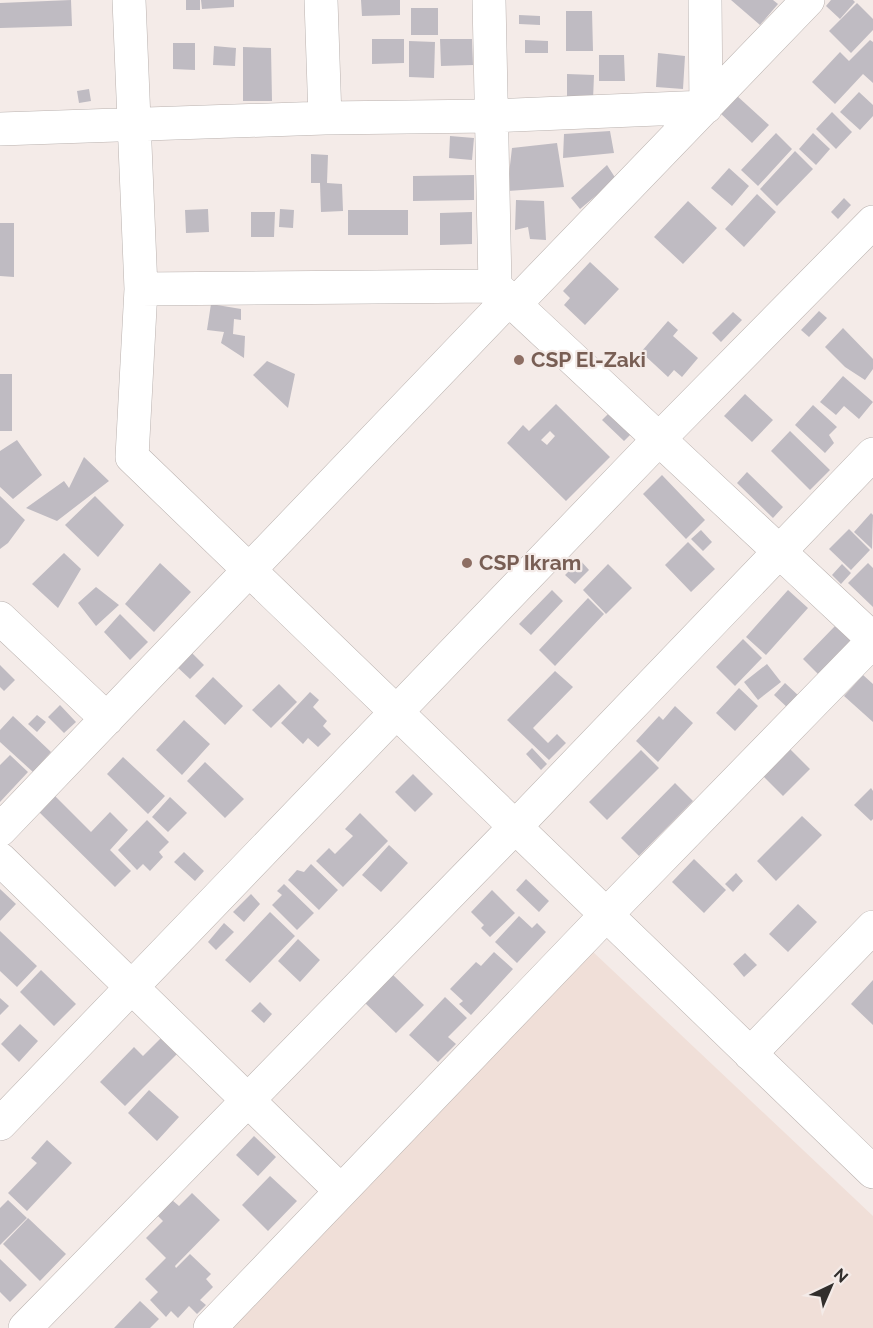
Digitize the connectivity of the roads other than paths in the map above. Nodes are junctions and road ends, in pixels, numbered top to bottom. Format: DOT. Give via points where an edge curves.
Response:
graph roads {
  1 [pos="129,0"];
  2 [pos="321,0"];
  3 [pos="489,0"];
  4 [pos="705,0"];
  5 [pos="808,0"];
  6 [pos="706,107"];
  7 [pos="492,116"];
  8 [pos="325,118"];
  9 [pos="134,126"];
  10 [pos="0,129"];
  11 [pos="873,222"];
  12 [pos="141,290"];
  13 [pos="506,296"];
  14 [pos="659,439"];
  15 [pos="873,454"];
  16 [pos="780,552"];
  17 [pos="249,570"];
  18 [pos="0,618"];
  19 [pos="871,648"];
  20 [pos="396,712"];
  21 [pos="107,719"];
  22 [pos="515,827"];
  23 [pos="0,830"];
  24 [pos="0,859"];
  25 [pos="606,915"];
  26 [pos="873,927"];
  27 [pos="132,987"];
  28 [pos="750,1054"];
  29 [pos="247,1099"];
  30 [pos="0,1124"];
  31 [pos="873,1173"];
  32 [pos="341,1191"];
  33 [pos="25,1328"];
  34 [pos="210,1328"];
  1 -- 9 [label="street"];
  2 -- 8 [label="street"];
  3 -- 7 [label="street"];
  4 -- 6 [label="street"];
  5 -- 6 [label="street"];
  6 -- 7 [label="street"];
  6 -- 13 [label="street"];
  7 -- 8 [label="street"];
  7 -- 13 [label="street"];
  8 -- 9 [label="street"];
  9 -- 10 [label="street"];
  9 -- 12 [label="street"];
  11 -- 14 [label="street"];
  12 -- 13 [label="street"];
  12 -- 17 [label="street" via="132,457"];
  13 -- 14 [label="street"];
  13 -- 17 [label="street"];
  14 -- 16 [label="street"];
  14 -- 20 [label="street"];
  15 -- 16 [label="street"];
  16 -- 19 [label="street"];
  16 -- 22 [label="street"];
  17 -- 20 [label="street"];
  17 -- 21 [label="street"];
  18 -- 21 [label="street"];
  19 -- 25 [label="street"];
  20 -- 22 [label="street"];
  20 -- 27 [label="street"];
  21 -- 23 [label="street"];
  22 -- 25 [label="street"];
  22 -- 29 [label="street"];
  24 -- 27 [label="street"];
  25 -- 28 [label="street"];
  25 -- 32 [label="street"];
  26 -- 28 [label="street"];
  27 -- 29 [label="street"];
  27 -- 30 [label="street"];
  28 -- 31 [label="street"];
  29 -- 32 [label="street"];
  29 -- 33 [label="street"];
  32 -- 34 [label="street"];
}
